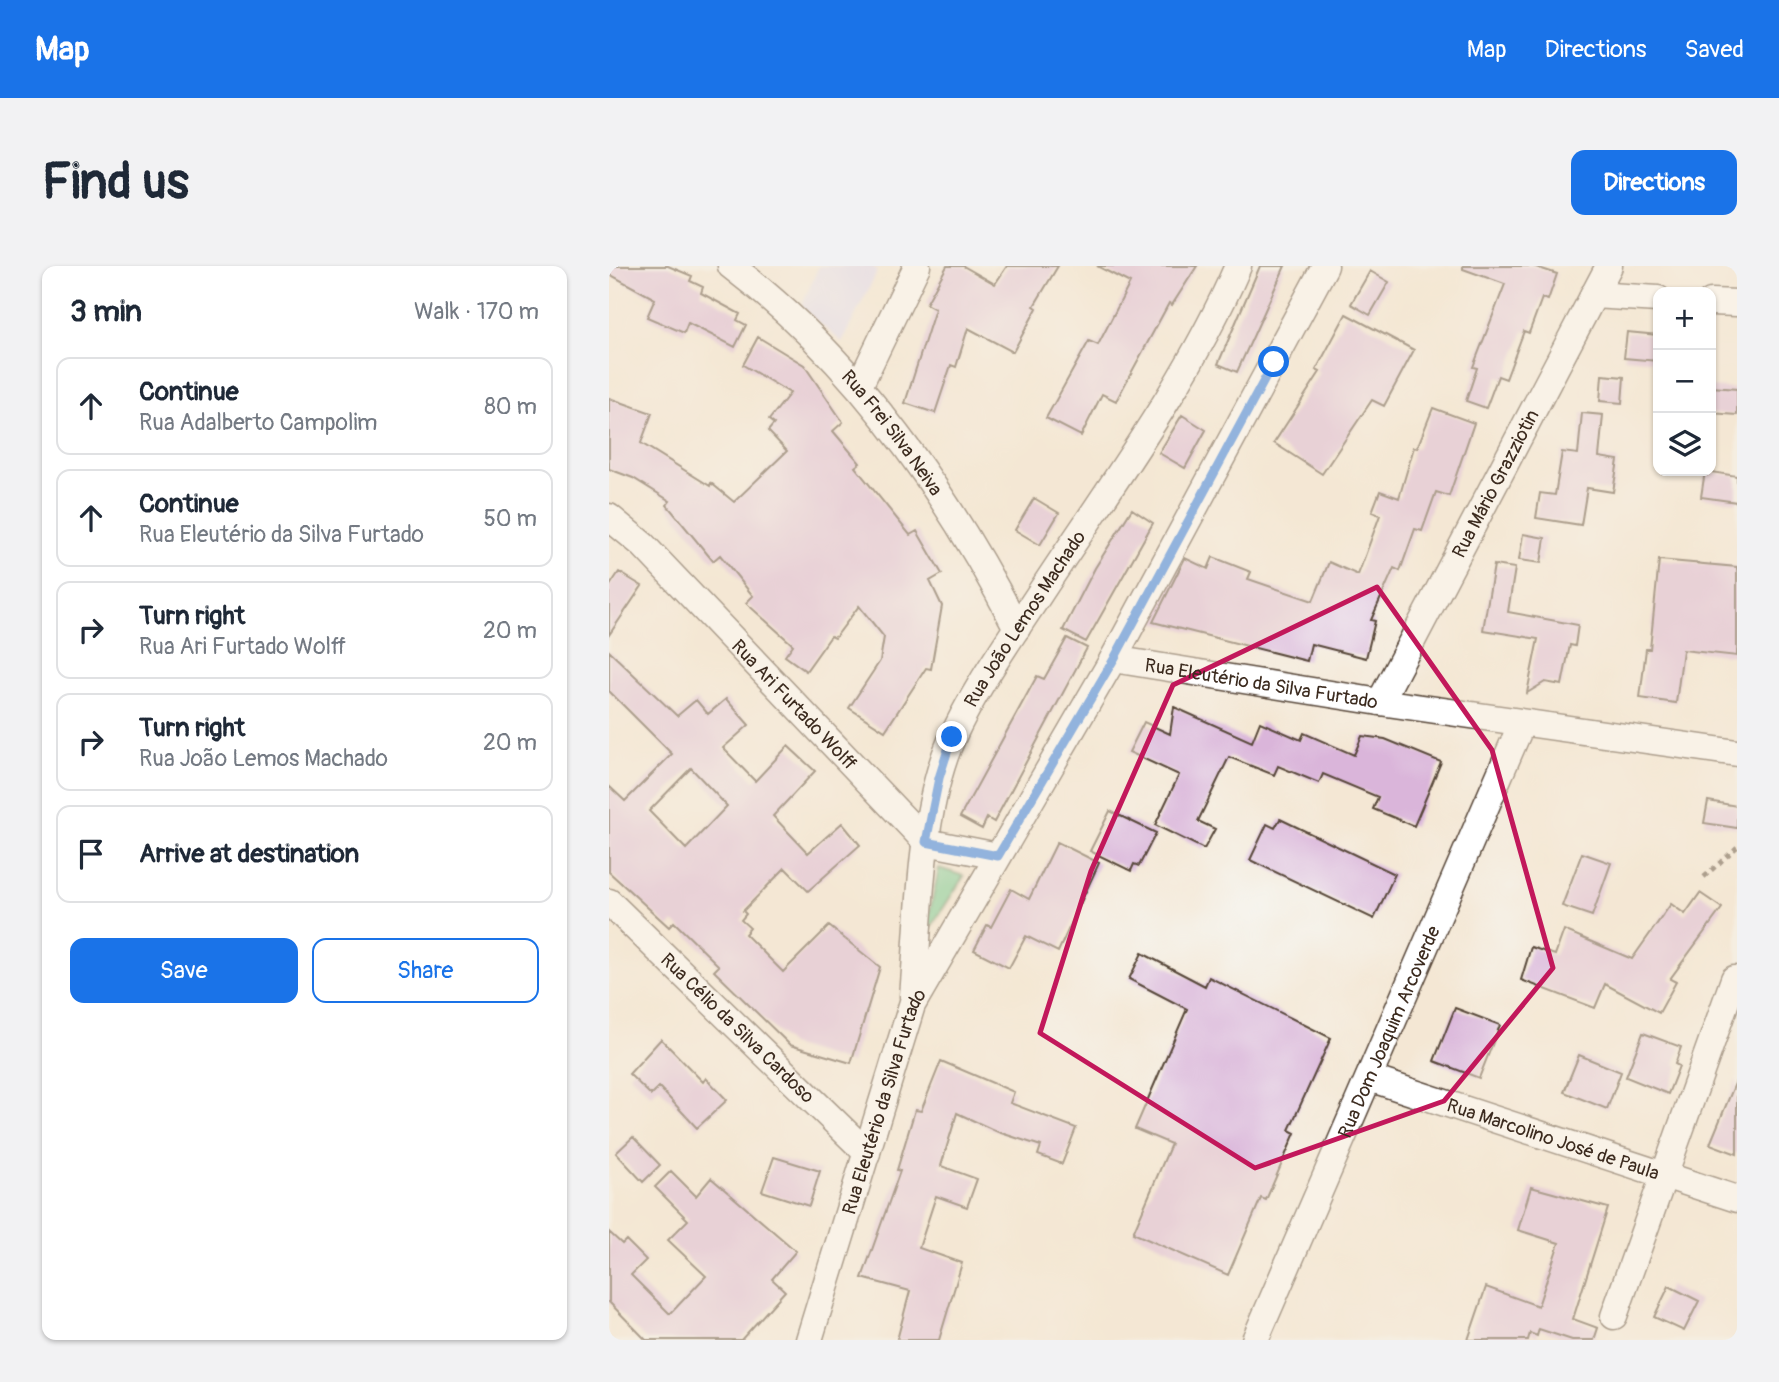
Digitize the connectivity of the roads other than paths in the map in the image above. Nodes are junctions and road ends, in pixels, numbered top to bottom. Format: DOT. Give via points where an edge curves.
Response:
graph roads {
  1 [pos="731,266"];
  2 [pos="917,266"];
  3 [pos="1238,266"];
  4 [pos="1325,266"];
  5 [pos="1609,266"];
  6 [pos="1593,295"];
  7 [pos="1653,299"];
  8 [pos="1716,302"];
  9 [pos="1737,303"];
  10 [pos="859,386"];
  11 [pos="609,517"];
  12 [pos="1017,628"];
  13 [pos="1114,659"];
  14 [pos="1380,702"];
  15 [pos="1522,723"];
  16 [pos="1737,753"];
  17 [pos="926,842"];
  18 [pos="998,856"];
  19 [pos="609,902"];
  20 [pos="1734,979"];
  21 [pos="912,1005"];
  22 [pos="1369,1078"];
  23 [pos="867,1153"];
  24 [pos="1664,1175"];
  25 [pos="1737,1199"];
  26 [pos="1614,1316"];
  27 [pos="809,1340"];
  28 [pos="1255,1340"];
  1 -- 10 [label="street, Rua Frei Silva Neiva" via="806,330"];
  2 -- 10 [label="street"];
  3 -- 12 [label="street, Rua João Lemos Machado" via="1176,387"];
  4 -- 13 [label="street"];
  5 -- 6 [label="street, Rua Mário Grazziotin"];
  6 -- 7 [label="street"];
  6 -- 14 [label="street, Rua Mário Grazziotin"];
  8 -- 9 [label="street"];
  10 -- 12 [label="street, Rua Frei Silva Neiva" via="957,519"];
  11 -- 17 [label="street, Rua Ari Furtado Wolff" via="643,545"];
  12 -- 17 [label="street, Rua João Lemos Machado" via="952,737"];
  13 -- 14 [label="street, Rua Eleutério da Silva Furtado"];
  13 -- 18 [label="street, Rua Eleutério da Silva Furtado"];
  14 -- 15 [label="street, Rua Eleutério da Silva Furtado"];
  15 -- 16 [label="street, Rua Eleutério da Silva Furtado"];
  15 -- 22 [label="street, Rua Dom Joaquim Arcoverde"];
  17 -- 18 [label="street"];
  17 -- 21 [label="street, Rua João Lemos Machado"];
  18 -- 21 [label="street, Rua Eleutério da Silva Furtado"];
  19 -- 23 [label="street, Rua Célio da Silva Cardoso"];
  20 -- 24 [label="street"];
  21 -- 23 [label="street, Rua Eleutério da Silva Furtado"];
  22 -- 24 [label="street, Rua Marcolino José de Paula"];
  22 -- 28 [label="street, Rua Dom Joaquim Arcoverde"];
  23 -- 27 [label="street, Rua Eleutério da Silva Furtado"];
  24 -- 25 [label="street, Rua Marcolino José de Paula"];
  24 -- 26 [label="street"];
}
